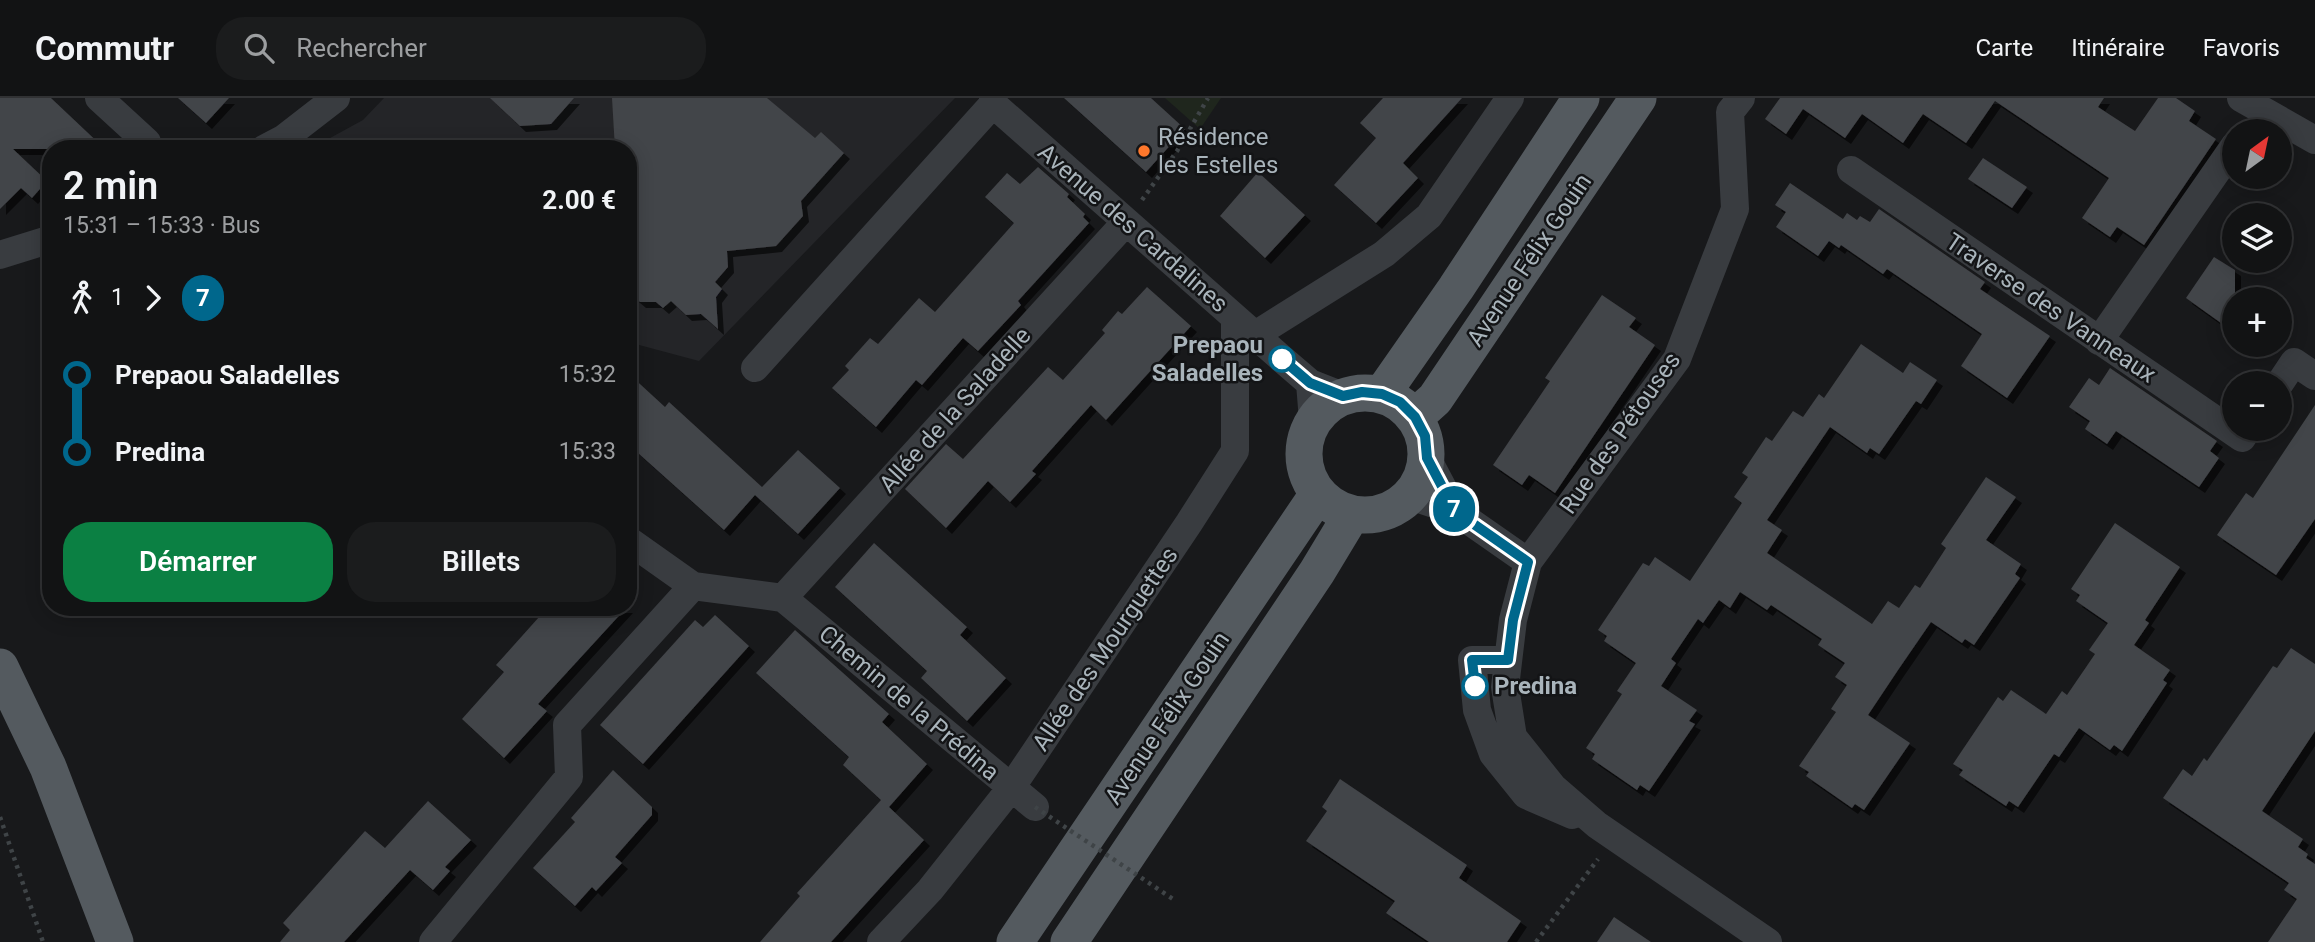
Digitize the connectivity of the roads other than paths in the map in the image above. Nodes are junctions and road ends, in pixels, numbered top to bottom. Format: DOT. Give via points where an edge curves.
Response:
graph roads {
  1 [pos="99,98"];
  2 [pos="336,98"];
  3 [pos="1510,98"];
  4 [pos="1581,98"];
  5 [pos="1638,98"];
  6 [pos="1741,98"];
  7 [pos="993,101"];
  8 [pos="2250,103"];
  9 [pos="144,140"];
  10 [pos="281,140"];
  11 [pos="2315,140"];
  12 [pos="2222,164"];
  13 [pos="1850,170"];
  14 [pos="1126,222"];
  15 [pos="42,242"];
  16 [pos="0,255"];
  17 [pos="1245,326"];
  18 [pos="2099,341"];
  19 [pos="755,368"];
  20 [pos="2288,371"];
  21 [pos="2315,376"];
  22 [pos="1327,389"];
  23 [pos="1382,394"];
  24 [pos="1415,417"];
  25 [pos="2222,424"];
  26 [pos="1427,458"];
  27 [pos="1318,494"];
  28 [pos="1410,496"];
  29 [pos="1455,511"];
  30 [pos="1352,514"];
  31 [pos="637,546"];
  32 [pos="1528,562"];
  33 [pos="693,586"];
  34 [pos="783,598"];
  35 [pos="0,667"];
  36 [pos="1011,788"];
  37 [pos="1035,807"];
  38 [pos="115,942"];
  39 [pos="433,942"];
  40 [pos="881,942"];
  41 [pos="1015,942"];
  42 [pos="1069,942"];
  43 [pos="1768,942"];
  1 -- 9 [label="street"];
  2 -- 10 [label="street"];
  3 -- 17 [label="street" via="1429,216 1384,254"];
  4 -- 23 [label="main road, Avenue Félix Gouin"];
  5 -- 24 [label="main road, Avenue Félix Gouin" via="1435,399"];
  6 -- 32 [label="street, Rue des Pétouses" via="1730,112 1735,209 1677,359"];
  7 -- 14 [label="street, Avenue des Cardalines"];
  7 -- 19 [label="street"];
  8 -- 11 [label="street"];
  12 -- 18 [label="street"];
  13 -- 18 [label="street, Traverse des Vanneaux"];
  14 -- 17 [label="street, Avenue des Cardalines"];
  14 -- 34 [label="street, Allée de la Saladelle"];
  15 -- 16 [label="street"];
  17 -- 22 [label="street, Avenue des Cardalines"];
  17 -- 36 [label="street, Allée des Mourguettes" via="1235,451"];
  18 -- 25 [label="street, Traverse des Vanneaux"];
  20 -- 21 [label="street" via="2294,362"];
  22 -- 23 [label="main road"];
  22 -- 27 [label="main road" via="1326,406 1305,438 1308,477"];
  23 -- 24 [label="main road" via="1400,402"];
  24 -- 26 [label="main road" via="1425,436"];
  26 -- 28 [label="main road" via="1422,478"];
  26 -- 29 [label="street"];
  27 -- 30 [label="main road" via="1333,507"];
  27 -- 41 [label="main road, Avenue Félix Gouin"];
  28 -- 29 [label="street"];
  28 -- 30 [label="main road" via="1393,509 1373,515"];
  29 -- 32 [label="street"];
  30 -- 42 [label="main road, Avenue Félix Gouin"];
  31 -- 33 [label="street"];
  32 -- 43 [label="street" via="1513,620 1505,687 1513,737 1553,787 1606,831"];
  33 -- 34 [label="street"];
  33 -- 39 [label="street" via="567,725 569,776"];
  34 -- 36 [label="street, Chemin de la Prédina"];
  35 -- 38 [label="main road" via="48,767"];
  36 -- 37 [label="street, Chemin de la Prédina"];
  36 -- 40 [label="street, Allée des Mourguettes" via="930,890"];
}
